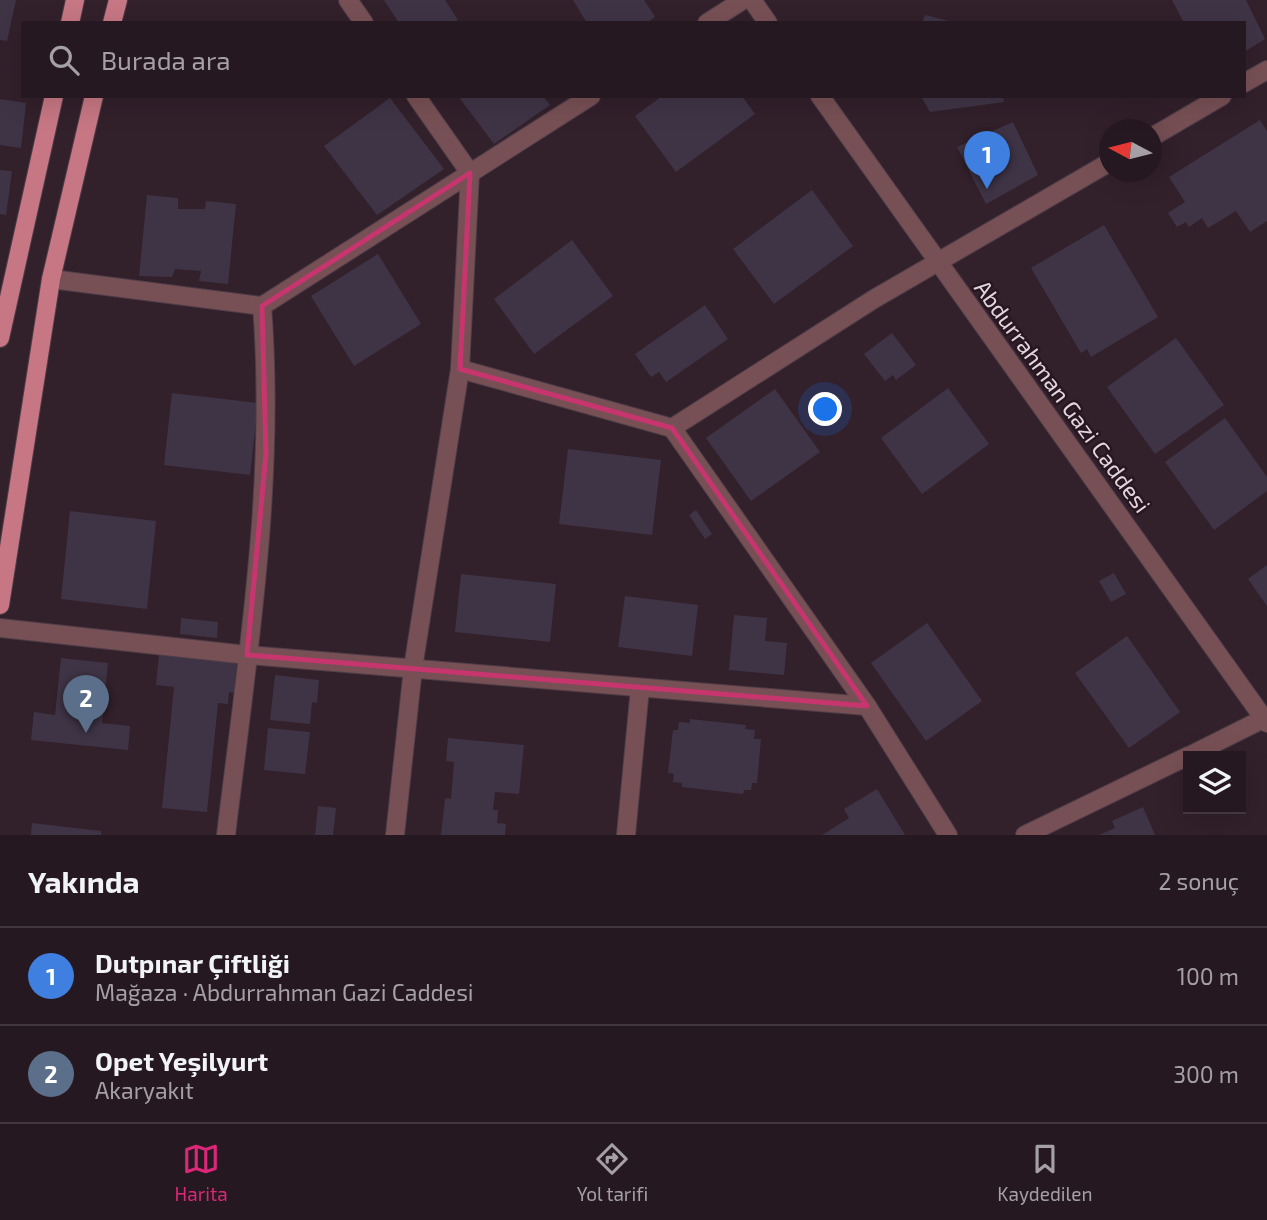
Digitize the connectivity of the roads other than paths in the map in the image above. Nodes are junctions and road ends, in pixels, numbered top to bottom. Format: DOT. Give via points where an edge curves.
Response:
graph roads {
  1 [pos="75,0"];
  2 [pos="118,0"];
  3 [pos="348,0"];
  4 [pos="743,0"];
  5 [pos="752,0"];
  6 [pos="70,21"];
  7 [pos="113,21"];
  8 [pos="363,21"];
  9 [pos="710,21"];
  10 [pos="767,21"];
  11 [pos="1265,76"];
  12 [pos="1246,82"];
  13 [pos="54,98"];
  14 [pos="94,98"];
  15 [pos="417,98"];
  16 [pos="588,98"];
  17 [pos="821,98"];
  18 [pos="1219,98"];
  19 [pos="1162,131"];
  20 [pos="1099,168"];
  21 [pos="470,173"];
  22 [pos="937,262"];
  23 [pos="51,279"];
  24 [pos="262,306"];
  25 [pos="0,338"];
  26 [pos="460,369"];
  27 [pos="672,428"];
  28 [pos="0,605"];
  29 [pos="0,628"];
  30 [pos="247,655"];
  31 [pos="413,668"];
  32 [pos="640,688"];
  33 [pos="867,706"];
  34 [pos="1266,720"];
  35 [pos="1199,751"];
  36 [pos="1183,758"];
  37 [pos="226,835"];
  38 [pos="395,835"];
  39 [pos="625,835"];
  40 [pos="948,835"];
  41 [pos="1025,835"];
  1 -- 6 [label="main road"];
  2 -- 7 [label="main road"];
  3 -- 8 [label="street"];
  4 -- 9 [label="street"];
  5 -- 10 [label="street"];
  11 -- 12 [label="street"];
  13 -- 25 [label="main road"];
  14 -- 23 [label="main road"];
  15 -- 21 [label="street"];
  16 -- 21 [label="street"];
  17 -- 22 [label="street, Abdurrahman Gazi Caddesi"];
  18 -- 19 [label="street"];
  20 -- 22 [label="street"];
  21 -- 24 [label="street"];
  21 -- 26 [label="street"];
  22 -- 27 [label="street"];
  22 -- 34 [label="street, Abdurrahman Gazi Caddesi"];
  23 -- 24 [label="street"];
  23 -- 28 [label="main road"];
  24 -- 30 [label="street" via="266,454"];
  26 -- 27 [label="street"];
  26 -- 31 [label="street"];
  27 -- 33 [label="street"];
  29 -- 30 [label="street"];
  30 -- 31 [label="street"];
  30 -- 37 [label="street"];
  31 -- 32 [label="street"];
  31 -- 38 [label="street"];
  32 -- 33 [label="street"];
  32 -- 39 [label="street"];
  33 -- 40 [label="street"];
  34 -- 35 [label="street"];
  36 -- 41 [label="street"];
}
